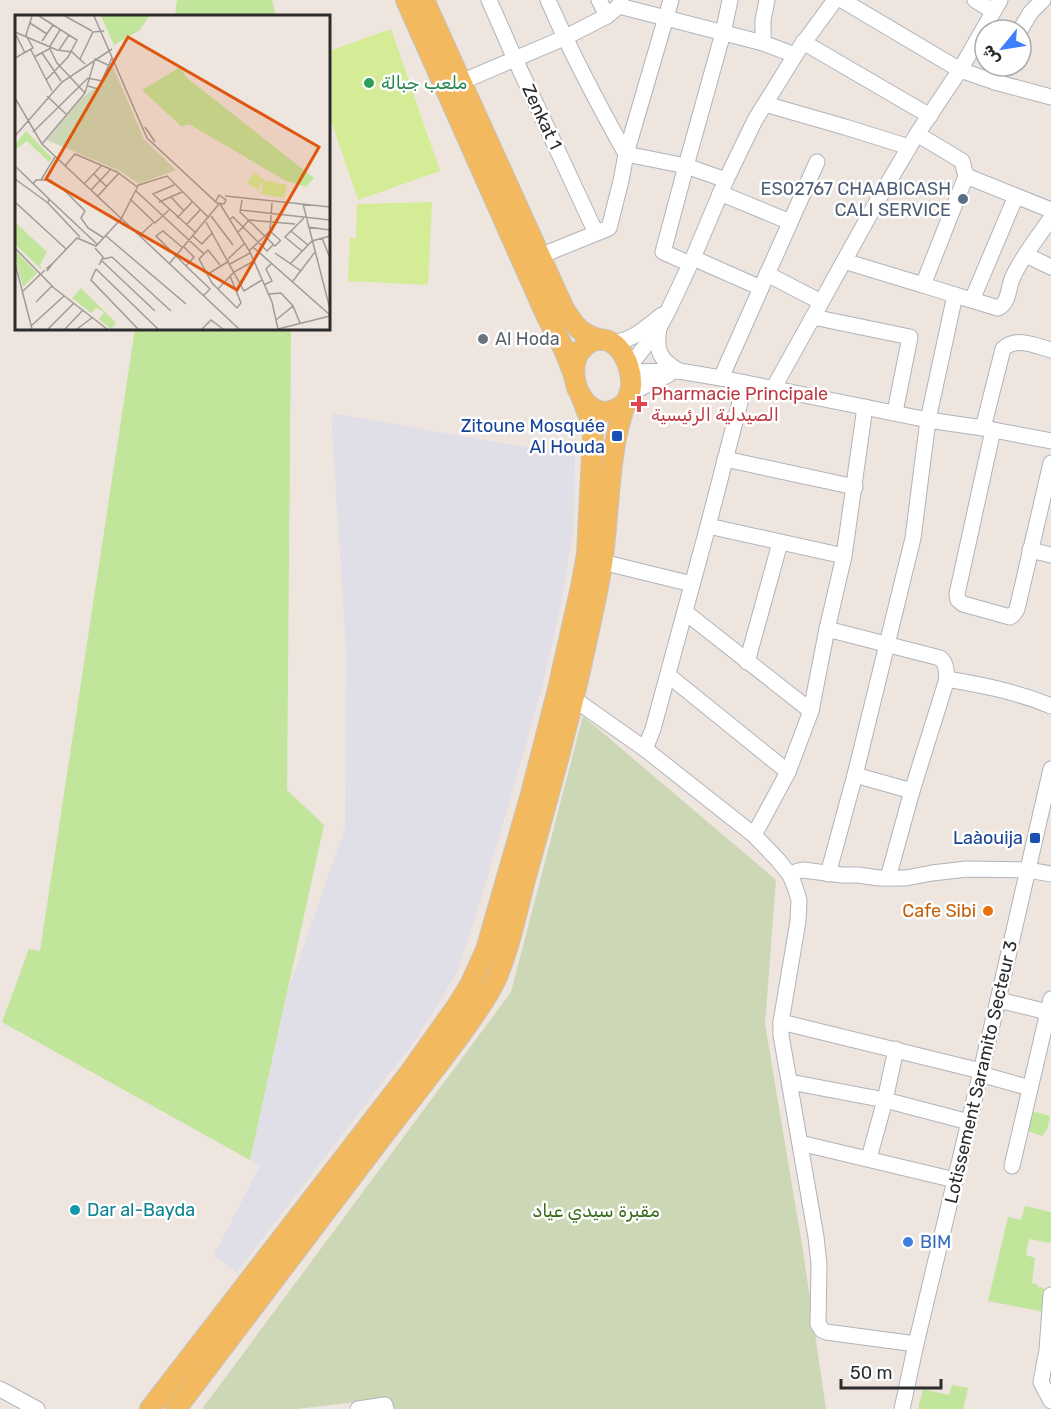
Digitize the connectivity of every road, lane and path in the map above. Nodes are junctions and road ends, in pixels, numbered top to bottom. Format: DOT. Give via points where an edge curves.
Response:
graph roads {
  1 [pos="406,0"];
  2 [pos="424,0"];
  3 [pos="489,0"];
  4 [pos="548,0"];
  5 [pos="599,0"];
  6 [pos="671,0"];
  7 [pos="730,0"];
  8 [pos="767,0"];
  9 [pos="835,0"];
  10 [pos="842,0"];
  11 [pos="975,0"];
  12 [pos="1045,2"];
  13 [pos="620,3"];
  14 [pos="997,6"];
  15 [pos="607,16"];
  16 [pos="665,18"];
  17 [pos="1027,18"];
  18 [pos="723,33"];
  19 [pos="564,38"];
  20 [pos="763,43"];
  21 [pos="799,49"];
  22 [pos="515,59"];
  23 [pos="960,70"];
  24 [pos="996,78"];
  25 [pos="461,82"];
  26 [pos="994,82"];
  27 [pos="1051,97"];
  28 [pos="765,104"];
  29 [pos="930,116"];
  30 [pos="913,141"];
  31 [pos="626,154"];
  32 [pos="817,162"];
  33 [pos="686,166"];
  34 [pos="966,176"];
  35 [pos="723,186"];
  36 [pos="1017,196"];
  37 [pos="1051,210"];
  38 [pos="1051,218"];
  39 [pos="790,222"];
  40 [pos="596,233"];
  41 [pos="1026,255"];
  42 [pos="540,256"];
  43 [pos="692,261"];
  44 [pos="844,261"];
  45 [pos="1051,267"];
  46 [pos="767,274"];
  47 [pos="923,285"];
  48 [pos="761,288"];
  49 [pos="954,295"];
  50 [pos="972,300"];
  51 [pos="821,302"];
  52 [pos="669,309"];
  53 [pos="813,317"];
  54 [pos="659,328"];
  55 [pos="606,341"];
  56 [pos="1051,350"];
  57 [pos="630,370"];
  58 [pos="679,371"];
  59 [pos="721,378"];
  60 [pos="576,380"];
  61 [pos="745,383"];
  62 [pos="773,389"];
  63 [pos="628,398"];
  64 [pos="583,400"];
  65 [pos="866,407"];
  66 [pos="895,412"];
  67 [pos="928,420"];
  68 [pos="988,429"];
  69 [pos="1051,441"];
  70 [pos="725,459"];
  71 [pos="1051,462"];
  72 [pos="855,487"];
  73 [pos="708,526"];
  74 [pos="780,543"];
  75 [pos="1030,550"];
  76 [pos="1051,555"];
  77 [pos="844,556"];
  78 [pos="602,562"];
  79 [pos="692,584"];
  80 [pos="685,612"];
  81 [pos="827,630"];
  82 [pos="888,644"];
  83 [pos="747,662"];
  84 [pos="668,675"];
  85 [pos="947,679"];
  86 [pos="566,693"];
  87 [pos="1051,706"];
  88 [pos="811,711"];
  89 [pos="645,749"];
  90 [pos="1051,770"];
  91 [pos="788,772"];
  92 [pos="855,775"];
  93 [pos="912,791"];
  94 [pos="754,835"];
  95 [pos="1028,870"];
  96 [pos="828,874"];
  97 [pos="1051,874"];
  98 [pos="790,875"];
  99 [pos="888,878"];
  100 [pos="998,1000"];
  101 [pos="1049,1005"];
  102 [pos="781,1022"];
  103 [pos="896,1049"];
  104 [pos="981,1072"];
  105 [pos="415,1080"];
  106 [pos="790,1082"];
  107 [pos="1030,1088"];
  108 [pos="885,1100"];
  109 [pos="969,1122"];
  110 [pos="800,1143"];
  111 [pos="869,1158"];
  112 [pos="1012,1166"];
  113 [pos="956,1180"];
  114 [pos="1051,1295"];
  115 [pos="916,1344"];
  116 [pos="0,1389"];
  117 [pos="1051,1401"];
  118 [pos="37,1409"];
  119 [pos="150,1409"];
  120 [pos="176,1409"];
  121 [pos="357,1409"];
  122 [pos="386,1409"];
  123 [pos="902,1409"];
  1 -- 60 [label="main road"];
  2 -- 25 [label="main road"];
  3 -- 22 [label="street, Zenkat 1"];
  4 -- 19 [label="street"];
  5 -- 15 [label="street"];
  6 -- 16 [label="street"];
  7 -- 18 [label="street"];
  8 -- 20 [label="street"];
  9 -- 21 [label="street"];
  10 -- 23 [label="street"];
  11 -- 14 [label="street"];
  12 -- 17 [label="street"];
  13 -- 15 [label="street"];
  13 -- 16 [label="street"];
  14 -- 23 [label="street"];
  15 -- 19 [label="street"];
  16 -- 18 [label="street"];
  16 -- 31 [label="street"];
  18 -- 20 [label="street"];
  18 -- 33 [label="street"];
  19 -- 22 [label="street"];
  19 -- 31 [label="street"];
  20 -- 21 [label="street"];
  21 -- 28 [label="street"];
  21 -- 29 [label="street"];
  22 -- 25 [label="street"];
  22 -- 40 [label="street, Zenkat 1"];
  23 -- 26 [label="street"];
  23 -- 29 [label="street"];
  24 -- 26 [label="street"];
  25 -- 42 [label="main road"];
  26 -- 27 [label="street"];
  28 -- 30 [label="street"];
  28 -- 35 [label="street"];
  29 -- 30 [label="street"];
  30 -- 34 [label="street" via="962,161"];
  30 -- 44 [label="street"];
  31 -- 33 [label="street"];
  31 -- 40 [label="street" via="609,228"];
  32 -- 39 [label="street"];
  33 -- 35 [label="street"];
  33 -- 43 [label="street" via="663,252"];
  34 -- 36 [label="street"];
  34 -- 47 [label="street"];
  35 -- 39 [label="street"];
  35 -- 43 [label="street"];
  36 -- 37 [label="street"];
  36 -- 50 [label="street"];
  38 -- 41 [label="street"];
  39 -- 46 [label="street"];
  40 -- 42 [label="street"];
  41 -- 45 [label="street"];
  41 -- 50 [label="street" via="1003,306"];
  42 -- 55 [label="main road" via="573,323 590,337"];
  43 -- 48 [label="street"];
  43 -- 52 [label="street"];
  44 -- 47 [label="street"];
  44 -- 51 [label="street"];
  46 -- 48 [label="street"];
  46 -- 51 [label="street"];
  47 -- 49 [label="street"];
  48 -- 59 [label="street"];
  49 -- 50 [label="street"];
  49 -- 67 [label="street"];
  51 -- 53 [label="street"];
  52 -- 54 [label="street"];
  52 -- 55 [label="street" via="638,334 619,342"];
  53 -- 62 [label="street"];
  53 -- 66 [label="street" via="910,338"];
  54 -- 57 [label="street"];
  54 -- 58 [label="street" via="660,354"];
  55 -- 57 [label="main road" via="623,351"];
  55 -- 60 [label="main road" via="594,341 580,350 574,366"];
  56 -- 68 [label="street" via="1024,342 1008,344 1003,349"];
  57 -- 58 [label="street"];
  57 -- 63 [label="main road"];
  58 -- 59 [label="street"];
  58 -- 63 [label="street"];
  59 -- 61 [label="street"];
  60 -- 64 [label="main road"];
  61 -- 62 [label="street"];
  61 -- 70 [label="street"];
  62 -- 65 [label="street"];
  63 -- 64 [label="main road" via="620,407 604,412"];
  63 -- 78 [label="main road" via="616,436"];
  64 -- 86 [label="main road" via="593,434 587,555"];
  65 -- 66 [label="street"];
  65 -- 72 [label="street"];
  66 -- 67 [label="street"];
  67 -- 68 [label="street"];
  67 -- 82 [label="street" via="913,538"];
  68 -- 69 [label="street"];
  68 -- 75 [label="street" via="958,600 1010,617 1017,609"];
  70 -- 72 [label="street"];
  70 -- 73 [label="street"];
  71 -- 75 [label="street"];
  72 -- 77 [label="street"];
  73 -- 74 [label="street"];
  73 -- 79 [label="street"];
  74 -- 77 [label="street"];
  74 -- 83 [label="street"];
  75 -- 76 [label="street"];
  77 -- 81 [label="street"];
  78 -- 79 [label="street"];
  78 -- 86 [label="main road" via="597,593"];
  79 -- 80 [label="street"];
  80 -- 83 [label="street"];
  80 -- 84 [label="street"];
  81 -- 82 [label="street"];
  81 -- 88 [label="street"];
  82 -- 85 [label="street" via="940,658 946,666"];
  82 -- 92 [label="street"];
  83 -- 88 [label="street"];
  84 -- 89 [label="street"];
  84 -- 91 [label="street"];
  85 -- 87 [label="street"];
  85 -- 93 [label="street"];
  86 -- 89 [label="street"];
  86 -- 105 [label="main road" via="531,794 524,851 486,950"];
  88 -- 91 [label="street"];
  89 -- 94 [label="street"];
  90 -- 95 [label="street, Lotissement Saramito Secteur 3"];
  91 -- 94 [label="street"];
  92 -- 93 [label="street"];
  92 -- 96 [label="street"];
  93 -- 99 [label="street"];
  94 -- 98 [label="street"];
  95 -- 97 [label="street"];
  95 -- 99 [label="street" via="968,869"];
  95 -- 100 [label="street, Lotissement Saramito Secteur 3"];
  96 -- 98 [label="street" via="803,870"];
  96 -- 99 [label="street"];
  98 -- 102 [label="street" via="798,900 798,921"];
  100 -- 101 [label="street"];
  100 -- 104 [label="street, Lotissement Saramito Secteur 3"];
  101 -- 107 [label="street"];
  102 -- 103 [label="street"];
  102 -- 106 [label="street"];
  103 -- 104 [label="street"];
  103 -- 108 [label="street"];
  104 -- 107 [label="street"];
  104 -- 109 [label="street, Lotissement Saramito Secteur 3"];
  105 -- 119 [label="main road"];
  105 -- 120 [label="main road" via="321,1217"];
  106 -- 108 [label="street"];
  106 -- 110 [label="street"];
  107 -- 112 [label="street"];
  108 -- 109 [label="street"];
  108 -- 111 [label="street"];
  109 -- 113 [label="street, Lotissement Saramito Secteur 3"];
  110 -- 111 [label="street"];
  110 -- 115 [label="street" via="819,1264 819,1327 826,1332"];
  111 -- 113 [label="street"];
  113 -- 115 [label="street, Lotissement Saramito Secteur 3"];
  114 -- 117 [label="street" via="1041,1382"];
  115 -- 123 [label="street, Lotissement Saramito Secteur 3"];
  116 -- 118 [label="street"];
  121 -- 122 [label="street" via="385,1405"];
}
